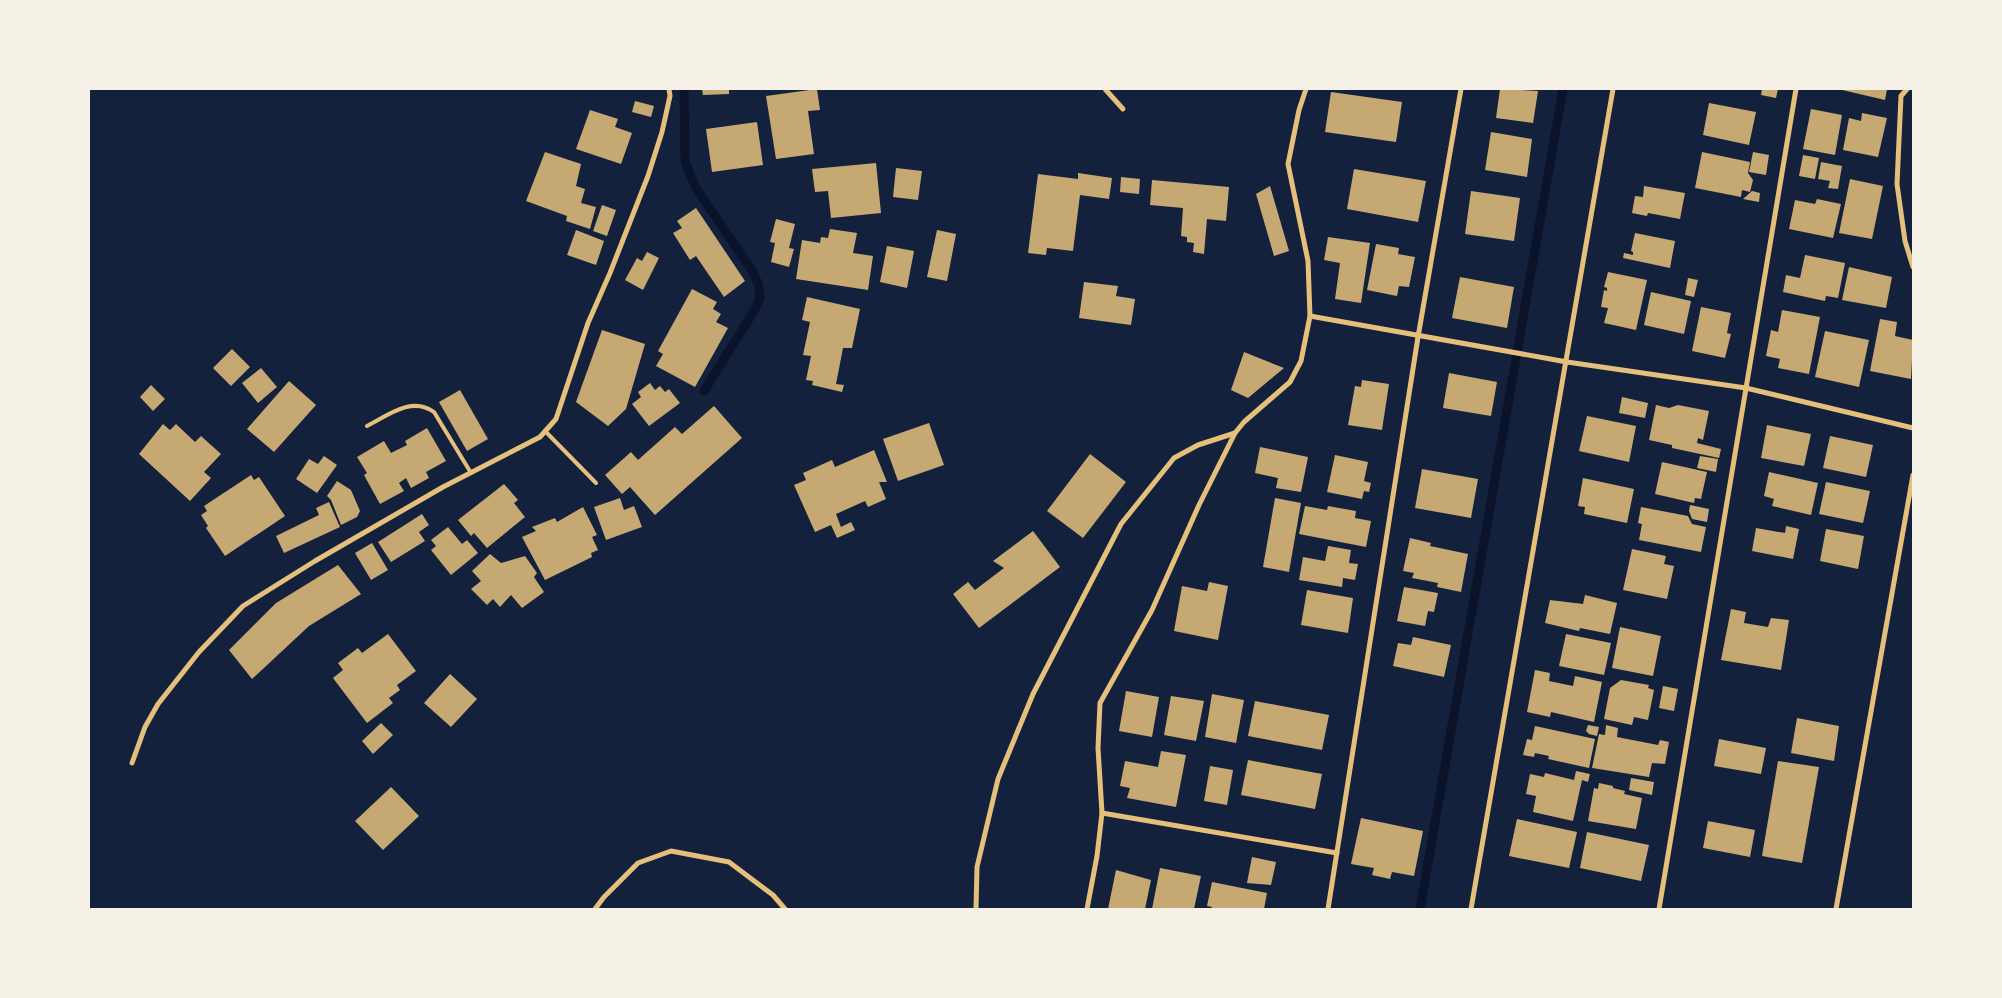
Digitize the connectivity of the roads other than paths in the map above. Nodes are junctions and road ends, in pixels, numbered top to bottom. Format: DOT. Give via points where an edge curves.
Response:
graph roads {
  1 [pos="669,89"];
  2 [pos="1105,89"];
  3 [pos="1306,89"];
  4 [pos="1461,89"];
  5 [pos="1613,89"];
  6 [pos="1796,89"];
  7 [pos="1908,89"];
  8 [pos="1123,109"];
  9 [pos="1913,267"];
  10 [pos="1310,316"];
  11 [pos="1418,337"];
  12 [pos="1566,362"];
  13 [pos="1746,388"];
  14 [pos="367,426"];
  15 [pos="1913,428"];
  16 [pos="545,431"];
  17 [pos="1235,433"];
  18 [pos="471,473"];
  19 [pos="1913,475"];
  20 [pos="596,483"];
  21 [pos="132,763"];
  22 [pos="1102,814"];
  23 [pos="1337,854"];
  24 [pos="595,909"];
  25 [pos="785,909"];
  26 [pos="976,909"];
  27 [pos="1087,909"];
  28 [pos="1328,909"];
  29 [pos="1471,909"];
  30 [pos="1659,909"];
  31 [pos="1836,909"];
  1 -- 16 [label="street" via="662,132 648,176 588,323 556,419"];
  2 -- 8 [label="street"];
  3 -- 10 [label="street" via="1288,164 1308,261"];
  4 -- 11 [label="street"];
  5 -- 12 [label="street"];
  6 -- 13 [label="street"];
  7 -- 9 [label="street" via="1901,96 1897,184 1905,241"];
  10 -- 11 [label="street"];
  10 -- 17 [label="street" via="1301,361 1290,382"];
  11 -- 12 [label="street"];
  11 -- 23 [label="street"];
  12 -- 13 [label="street"];
  12 -- 29 [label="street"];
  13 -- 15 [label="street"];
  13 -- 30 [label="street"];
  14 -- 18 [label="lane" via="403,408 427,407 434,412"];
  16 -- 18 [label="street" via="522,448"];
  16 -- 20 [label="lane"];
  17 -- 22 [label="street" via="1152,610 1100,703 1098,748"];
  17 -- 26 [label="street" via="1198,445 1174,458 1121,524 1033,694 998,779 977,867"];
  18 -- 21 [label="street" via="315,561 243,606 199,652 158,704 145,727"];
  19 -- 31 [label="street"];
  22 -- 23 [label="street"];
  22 -- 27 [label="street"];
  23 -- 28 [label="street"];
  24 -- 25 [label="street" via="638,863 671,851 729,862 773,894"];
}
